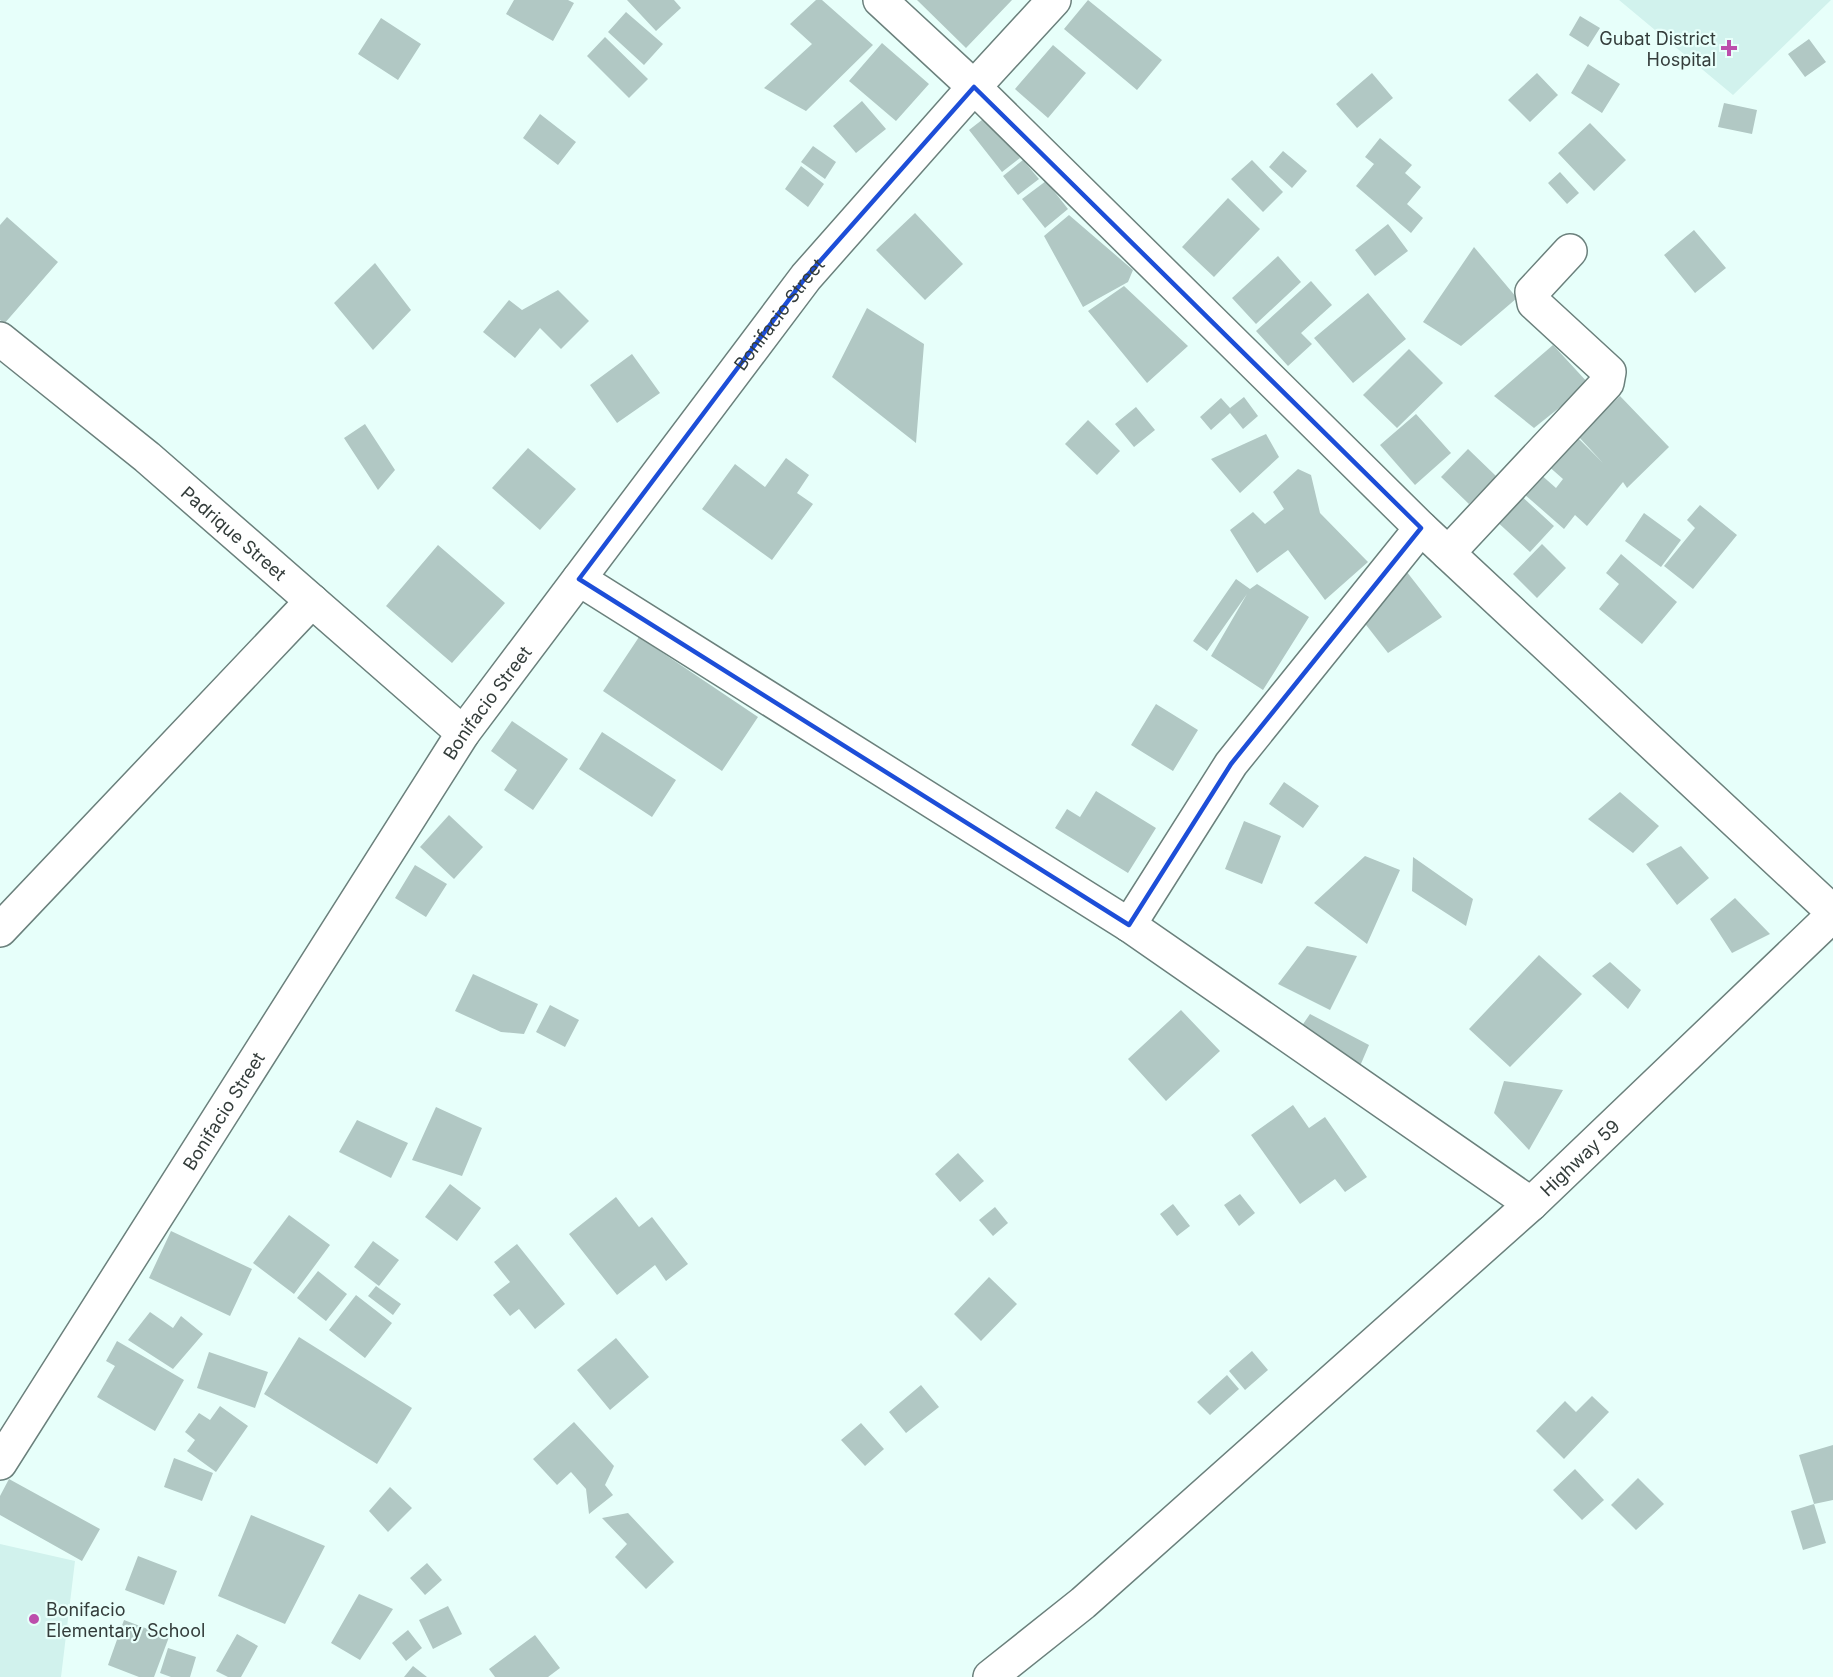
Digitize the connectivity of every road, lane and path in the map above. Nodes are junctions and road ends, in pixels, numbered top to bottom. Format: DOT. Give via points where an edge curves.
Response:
graph roads {
  1 [pos="880,0"];
  2 [pos="1054,0"];
  3 [pos="974,87"];
  4 [pos="1570,251"];
  5 [pos="0,339"];
  6 [pos="1421,528"];
  7 [pos="1448,553"];
  8 [pos="579,579"];
  9 [pos="312,602"];
  10 [pos="463,733"];
  11 [pos="1833,913"];
  12 [pos="1129,925"];
  13 [pos="0,930"];
  14 [pos="1531,1204"];
  15 [pos="0,1463"];
  16 [pos="990,1677"];
  1 -- 3 [label="street"];
  2 -- 3 [label="street, Bonifacio Street"];
  3 -- 6 [label="street"];
  3 -- 8 [label="street, Bonifacio Street" via="806,277"];
  4 -- 7 [label="street" via="1532,292 1534,303 1609,372 1607,383"];
  5 -- 9 [label="street, Padrique Street" via="147,457"];
  6 -- 7 [label="street"];
  6 -- 12 [label="street" via="1231,764"];
  7 -- 11 [label="street"];
  8 -- 10 [label="street, Bonifacio Street"];
  8 -- 12 [label="street"];
  9 -- 10 [label="street, Padrique Street"];
  9 -- 13 [label="street"];
  10 -- 15 [label="street, Bonifacio Street"];
  11 -- 14 [label="street, Highway 59"];
  12 -- 14 [label="street"];
  14 -- 16 [label="street, Highway 59" via="1083,1603"];
}
